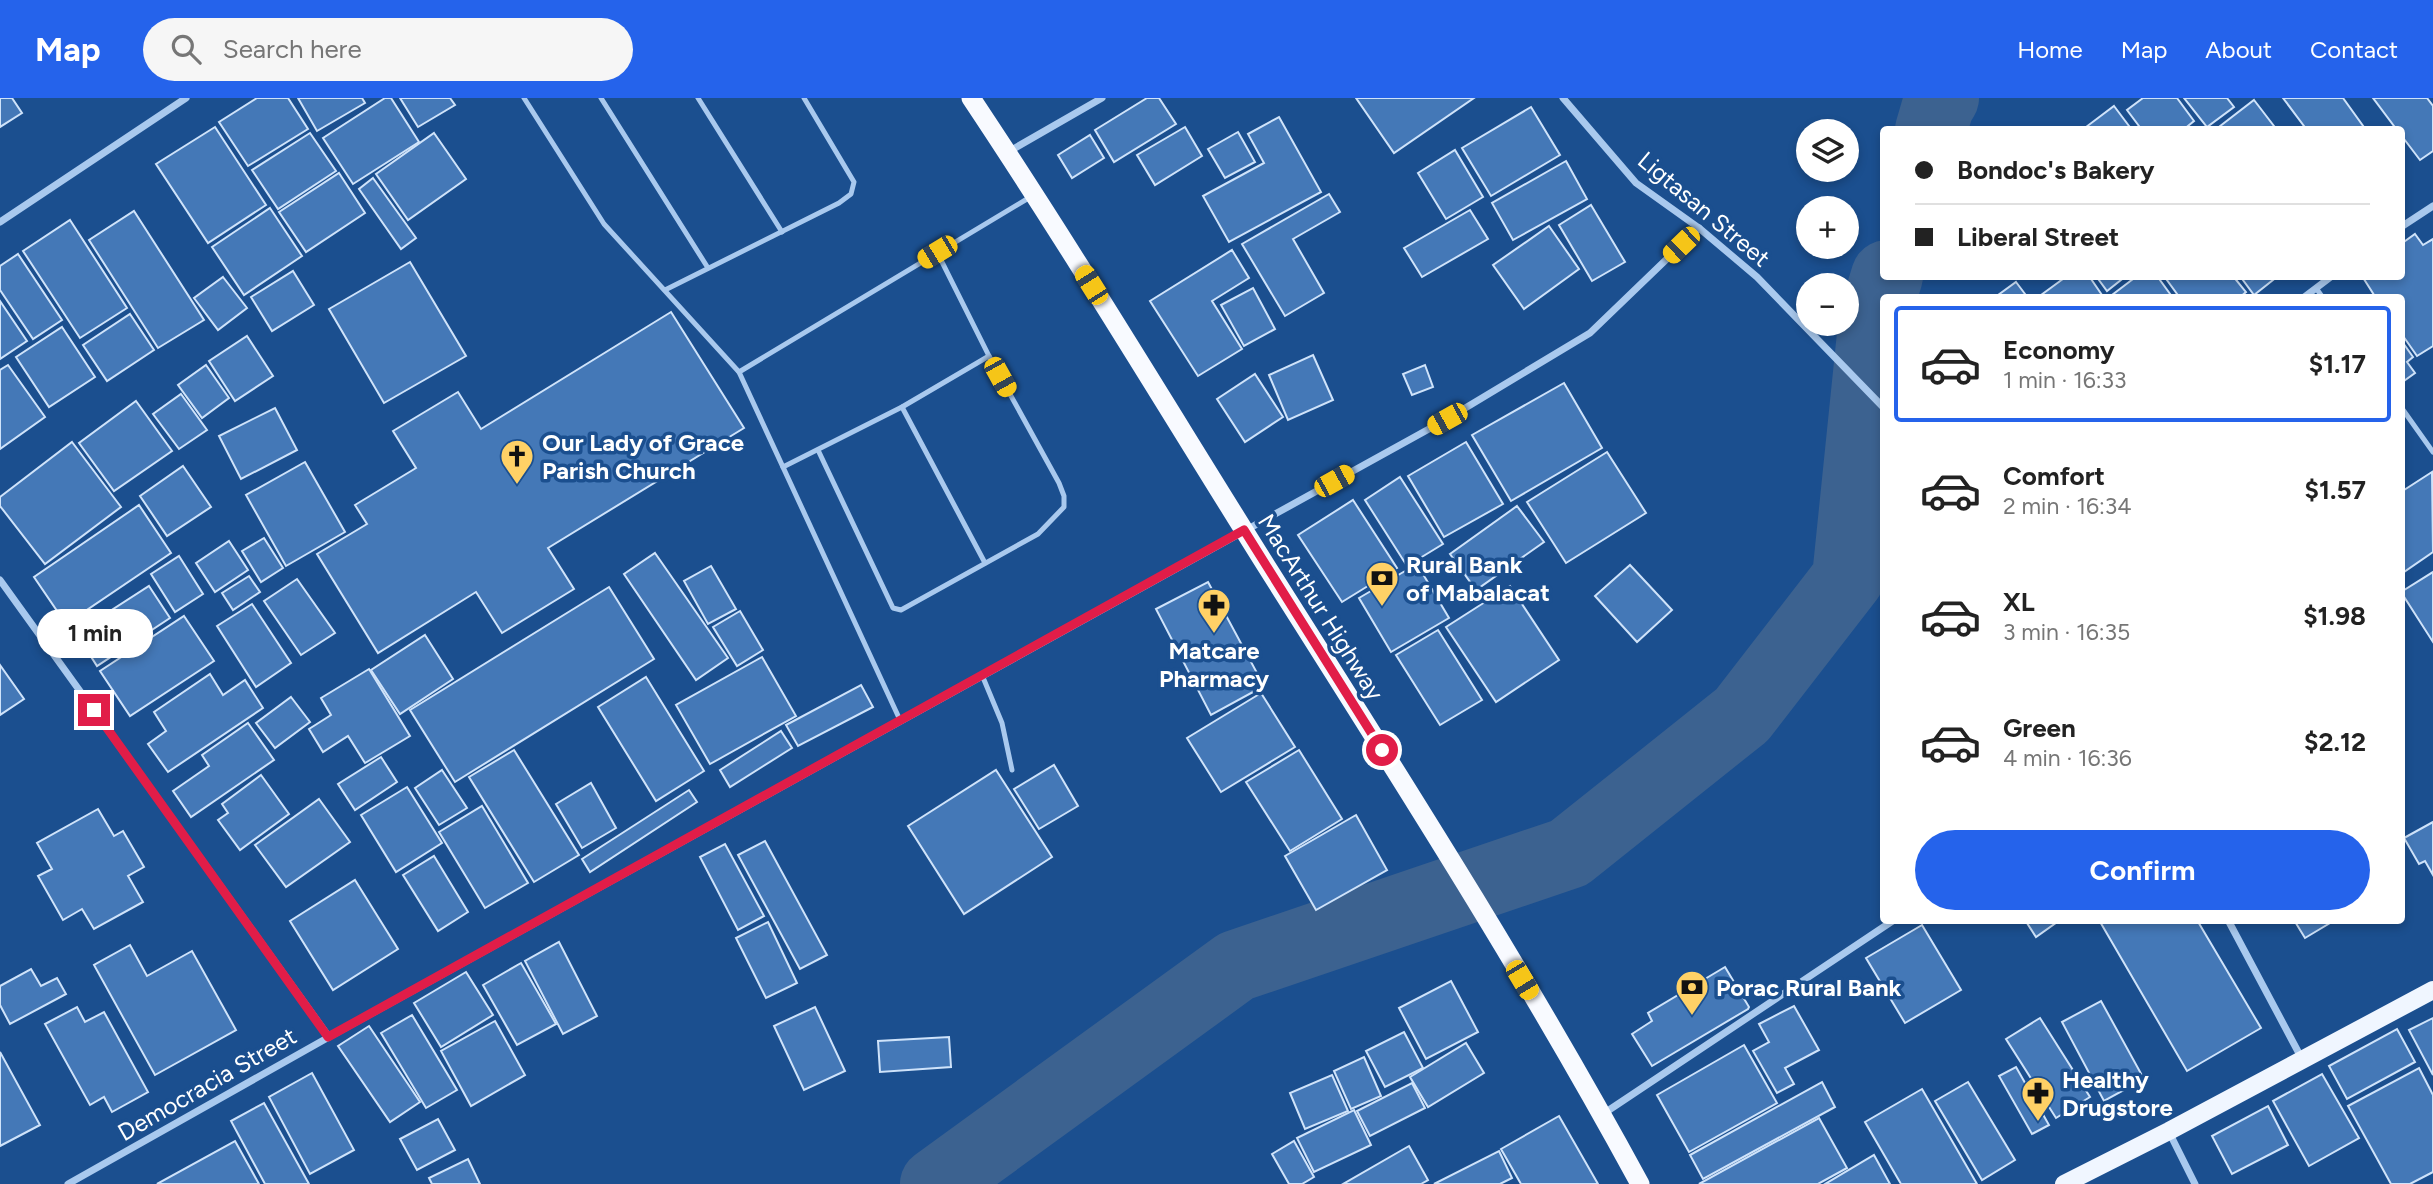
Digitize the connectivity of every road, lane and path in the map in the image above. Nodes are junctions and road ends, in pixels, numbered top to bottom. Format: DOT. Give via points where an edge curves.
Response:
graph roads {
  1 [pos="186,98"];
  2 [pos="524,98"];
  3 [pos="601,98"];
  4 [pos="698,98"];
  5 [pos="804,98"];
  6 [pos="971,98"];
  7 [pos="1102,98"];
  8 [pos="1563,98"];
  9 [pos="1007,152"];
  10 [pos="1034,194"];
  11 [pos="2433,206"];
  12 [pos="0,222"];
  13 [pos="2405,224"];
  14 [pos="1699,228"];
  15 [pos="782,232"];
  16 [pos="937,252"];
  17 [pos="708,268"];
  18 [pos="2327,280"];
  19 [pos="2316,288"];
  20 [pos="665,290"];
  21 [pos="2309,294"];
  22 [pos="2320,294"];
  23 [pos="989,356"];
  24 [pos="739,372"];
  25 [pos="1880,404"];
  26 [pos="902,407"];
  27 [pos="2405,413"];
  28 [pos="818,450"];
  29 [pos="2433,452"];
  30 [pos="783,467"];
  31 [pos="1244,530"];
  32 [pos="985,563"];
  33 [pos="0,580"];
  34 [pos="982,675"];
  35 [pos="900,720"];
  36 [pos="1012,770"];
  37 [pos="1888,924"];
  38 [pos="2230,924"];
  39 [pos="2433,990"];
  40 [pos="328,1037"];
  41 [pos="2302,1059"];
  42 [pos="1602,1114"];
  43 [pos="2169,1131"];
  44 [pos="68,1184"];
  45 [pos="1640,1184"];
  46 [pos="2064,1184"];
  47 [pos="2196,1184"];
  1 -- 12 [label="street"];
  2 -- 20 [label="lane" via="604,224"];
  3 -- 17 [label="lane"];
  4 -- 15 [label="lane"];
  5 -- 15 [label="lane" via="854,182 851,194 839,203"];
  6 -- 9 [label="highway, MacArthur Highway"];
  7 -- 9 [label="street"];
  8 -- 14 [label="street, Ligtasan Street" via="1636,183"];
  9 -- 10 [label="highway, MacArthur Highway"];
  10 -- 16 [label="lane"];
  10 -- 31 [label="highway, MacArthur Highway"];
  11 -- 13 [label="street"];
  14 -- 25 [label="street, Ligtasan Street" via="1757,277"];
  14 -- 31 [label="street, Democracia Street" via="1590,332 1447,419"];
  15 -- 17 [label="lane"];
  16 -- 23 [label="lane"];
  16 -- 24 [label="lane"];
  17 -- 20 [label="lane"];
  18 -- 19 [label="street"];
  19 -- 21 [label="street"];
  19 -- 22 [label="lane"];
  20 -- 24 [label="lane"];
  23 -- 26 [label="lane"];
  23 -- 32 [label="lane" via="1064,496 1064,507 1038,534"];
  24 -- 30 [label="lane"];
  26 -- 28 [label="lane"];
  26 -- 32 [label="lane"];
  27 -- 29 [label="lane"];
  28 -- 30 [label="lane"];
  28 -- 32 [label="lane" via="893,608 901,610"];
  30 -- 35 [label="lane"];
  31 -- 34 [label="street, Democracia Street"];
  31 -- 42 [label="highway, MacArthur Highway" via="1410,794"];
  33 -- 40 [label="street"];
  34 -- 35 [label="street, Democracia Street"];
  34 -- 36 [label="lane" via="1002,723"];
  35 -- 40 [label="street, Democracia Street"];
  37 -- 42 [label="street"];
  38 -- 41 [label="street"];
  39 -- 41 [label="main road"];
  40 -- 44 [label="street, Democracia Street"];
  41 -- 43 [label="main road"];
  42 -- 45 [label="highway, MacArthur Highway"];
  43 -- 46 [label="main road"];
  43 -- 47 [label="street"];
}
